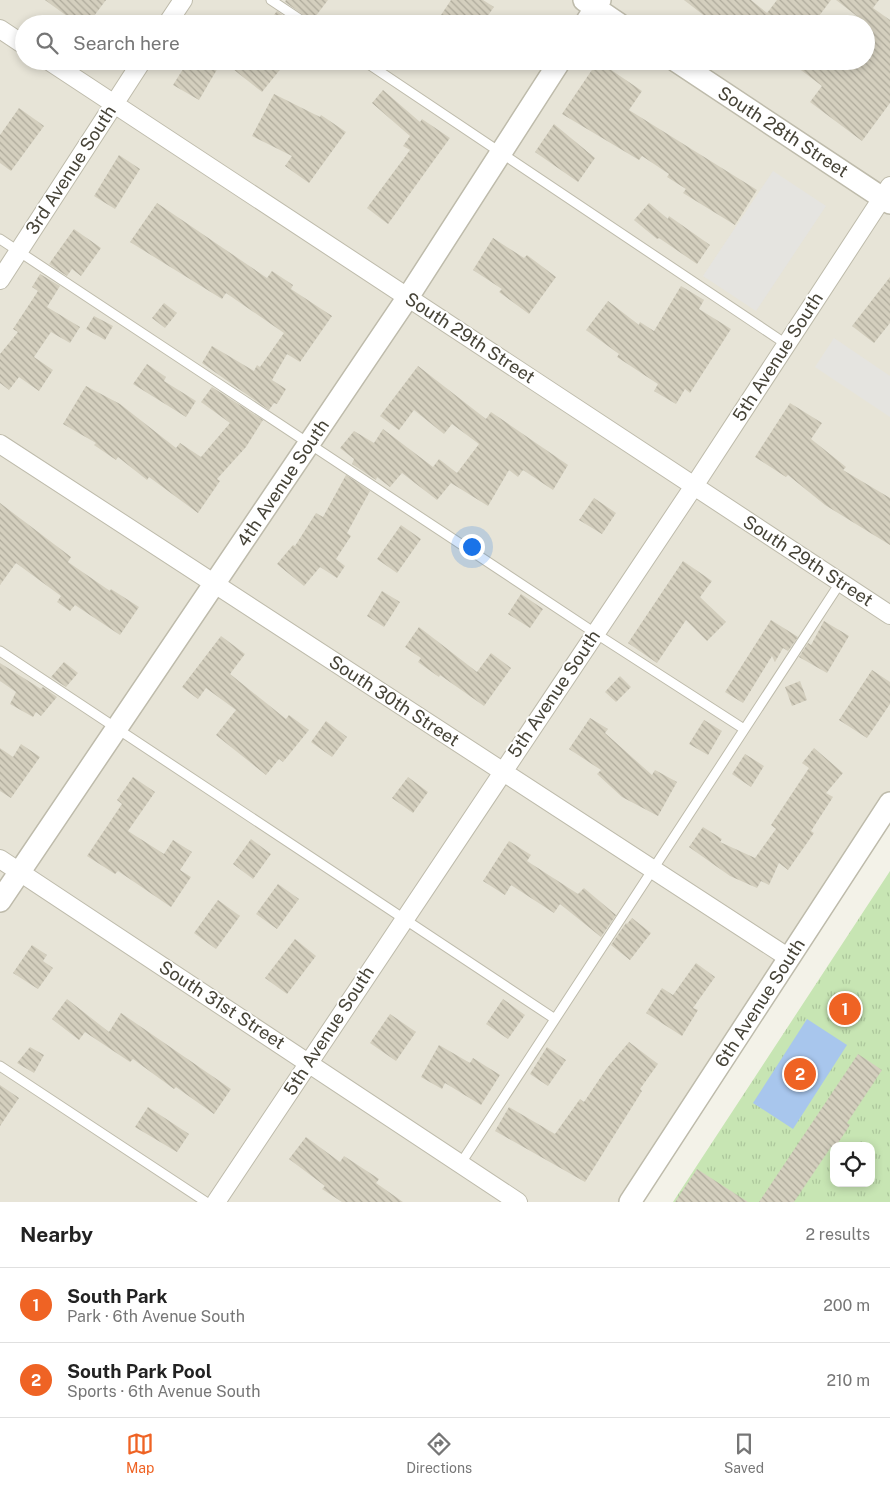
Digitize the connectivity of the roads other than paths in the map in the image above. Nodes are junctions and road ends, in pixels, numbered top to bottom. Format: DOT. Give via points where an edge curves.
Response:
graph roads {
  1 [pos="183,0"];
  2 [pos="271,0"];
  3 [pos="591,8"];
  4 [pos="173,15"];
  5 [pos="294,15"];
  6 [pos="603,15"];
  7 [pos="0,30"];
  8 [pos="15,39"];
  9 [pos="63,70"];
  10 [pos="136,70"];
  11 [pos="378,70"];
  12 [pos="554,70"];
  13 [pos="690,70"];
  14 [pos="114,104"];
  15 [pos="502,152"];
  16 [pos="887,195"];
  17 [pos="0,239"];
  18 [pos="19,251"];
  19 [pos="0,280"];
  20 [pos="408,297"];
  21 [pos="786,344"];
  22 [pos="310,442"];
  23 [pos="0,444"];
  24 [pos="694,486"];
  25 [pos="840,583"];
  26 [pos="215,584"];
  27 [pos="890,615"];
  28 [pos="595,633"];
  29 [pos="0,651"];
  30 [pos="116,728"];
  31 [pos="744,729"];
  32 [pos="502,771"];
  33 [pos="890,804"];
  34 [pos="0,858"];
  35 [pos="651,869"];
  36 [pos="19,871"];
  37 [pos="0,901"];
  38 [pos="403,919"];
  39 [pos="789,958"];
  40 [pos="555,1019"];
  41 [pos="308,1062"];
  42 [pos="0,1066"];
  43 [pos="461,1163"];
  44 [pos="206,1202"];
  45 [pos="216,1202"];
  46 [pos="518,1202"];
  47 [pos="630,1202"];
  1 -- 4 [label="street"];
  2 -- 5 [label="lane"];
  3 -- 6 [label="street"];
  7 -- 8 [label="street"];
  9 -- 14 [label="street, South 29th Street"];
  10 -- 14 [label="street, 3rd Avenue South"];
  11 -- 15 [label="lane"];
  12 -- 15 [label="street, 4th Avenue South"];
  13 -- 16 [label="street, South 28th Street"];
  14 -- 18 [label="street, 3rd Avenue South"];
  14 -- 20 [label="street, South 29th Street"];
  15 -- 20 [label="street, 4th Avenue South"];
  15 -- 21 [label="lane"];
  16 -- 21 [label="street, 5th Avenue South"];
  17 -- 18 [label="lane"];
  18 -- 19 [label="street, 3rd Avenue South"];
  18 -- 22 [label="lane"];
  20 -- 22 [label="street, 4th Avenue South"];
  20 -- 24 [label="street, South 29th Street"];
  21 -- 24 [label="street, 5th Avenue South"];
  22 -- 26 [label="street, 4th Avenue South"];
  22 -- 28 [label="lane"];
  23 -- 26 [label="street, South 30th Street"];
  24 -- 25 [label="street, South 29th Street"];
  24 -- 28 [label="street, 5th Avenue South"];
  25 -- 27 [label="street, South 29th Street"];
  25 -- 31 [label="lane"];
  26 -- 30 [label="street, 4th Avenue South"];
  26 -- 32 [label="street, South 30th Street"];
  28 -- 31 [label="lane"];
  28 -- 32 [label="street, 5th Avenue South"];
  29 -- 30 [label="lane"];
  30 -- 36 [label="street, 4th Avenue South"];
  30 -- 38 [label="lane"];
  31 -- 35 [label="lane"];
  32 -- 35 [label="street, South 30th Street"];
  32 -- 38 [label="street, 5th Avenue South"];
  33 -- 39 [label="street, 6th Avenue South"];
  34 -- 36 [label="street, South 31st Street"];
  35 -- 39 [label="street, South 30th Street"];
  35 -- 40 [label="lane"];
  36 -- 37 [label="street, 4th Avenue South"];
  36 -- 41 [label="street, South 31st Street"];
  38 -- 40 [label="lane"];
  38 -- 41 [label="street, 5th Avenue South"];
  39 -- 47 [label="street, 6th Avenue South"];
  40 -- 43 [label="lane"];
  41 -- 43 [label="street, South 31st Street"];
  41 -- 45 [label="street, 5th Avenue South"];
  42 -- 44 [label="lane"];
  43 -- 46 [label="street, South 31st Street"];
}
